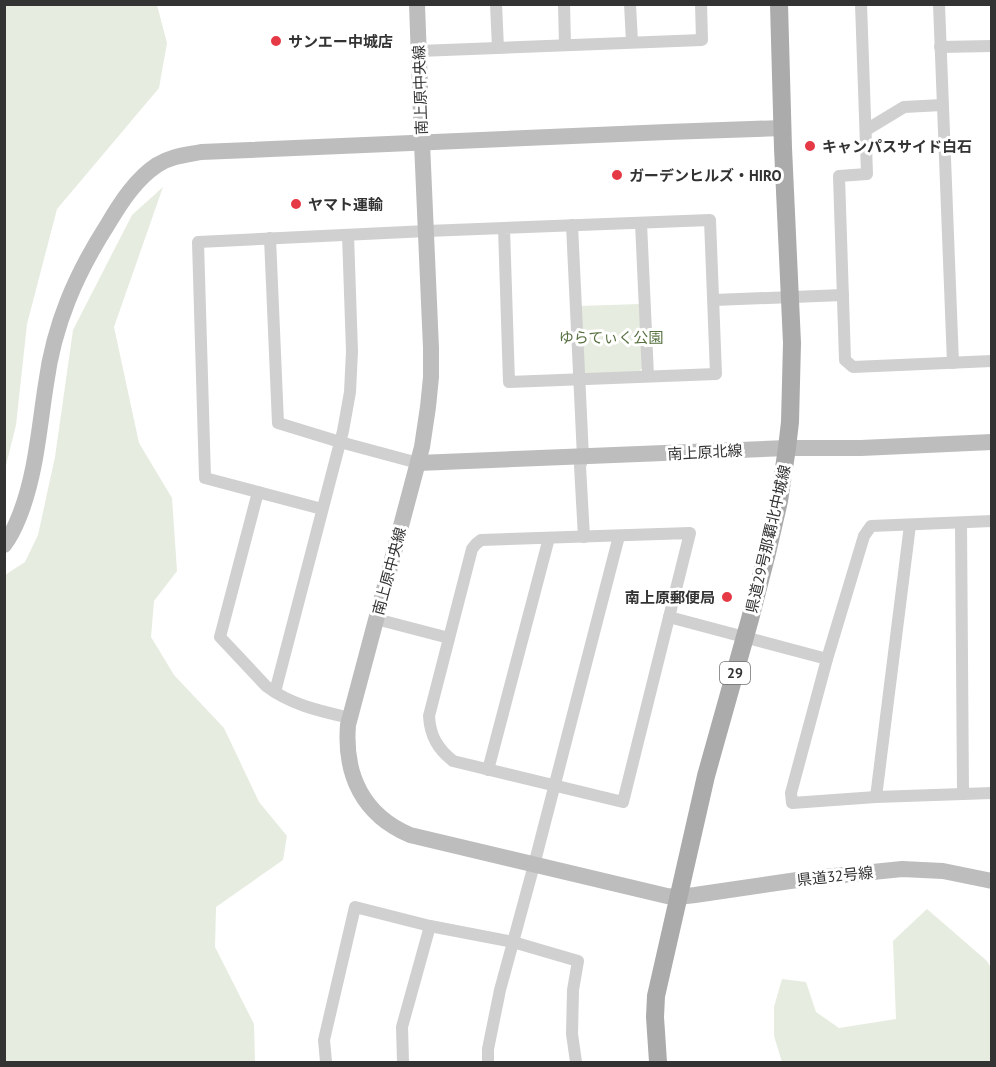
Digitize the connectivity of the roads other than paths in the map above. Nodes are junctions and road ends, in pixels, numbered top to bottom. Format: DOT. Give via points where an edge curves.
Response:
graph roads {
  1 [pos="417,4"];
  2 [pos="496,4"];
  3 [pos="564,4"];
  4 [pos="630,4"];
  5 [pos="701,4"];
  6 [pos="779,4"];
  7 [pos="861,4"];
  8 [pos="939,4"];
  9 [pos="632,42"];
  10 [pos="566,45"];
  11 [pos="992,46"];
  12 [pos="940,47"];
  13 [pos="498,48"];
  14 [pos="419,51"];
  15 [pos="942,105"];
  16 [pos="783,128"];
  17 [pos="866,130"];
  18 [pos="422,143"];
  19 [pos="641,223"];
  20 [pos="572,225"];
  21 [pos="504,228"];
  22 [pos="427,231"];
  23 [pos="348,235"];
  24 [pos="270,238"];
  25 [pos="843,295"];
  26 [pos="790,298"];
  27 [pos="714,300"];
  28 [pos="992,361"];
  29 [pos="953,363"];
  30 [pos="648,376"];
  31 [pos="579,379"];
  32 [pos="340,442"];
  33 [pos="992,442"];
  34 [pos="787,448"];
  35 [pos="583,457"];
  36 [pos="418,463"];
  37 [pos="258,492"];
  38 [pos="322,509"];
  39 [pos="992,521"];
  40 [pos="961,523"];
  41 [pos="910,525"];
  42 [pos="619,536"];
  43 [pos="584,537"];
  44 [pos="549,538"];
  45 [pos="4,545"];
  46 [pos="669,617"];
  47 [pos="376,619"];
  48 [pos="745,637"];
  49 [pos="449,638"];
  50 [pos="827,659"];
  51 [pos="275,693"];
  52 [pos="350,718"];
  53 [pos="488,770"];
  54 [pos="555,786"];
  55 [pos="992,793"];
  56 [pos="963,794"];
  57 [pos="876,797"];
  58 [pos="534,865"];
  59 [pos="992,880"];
  60 [pos="678,897"];
  61 [pos="430,926"];
  62 [pos="513,942"];
  63 [pos="326,1062"];
  64 [pos="403,1062"];
  65 [pos="488,1062"];
  66 [pos="576,1062"];
  67 [pos="658,1062"];
  1 -- 14 [label="street, 南上原中央線"];
  2 -- 13 [label="street"];
  3 -- 10 [label="street"];
  4 -- 9 [label="street"];
  5 -- 9 [label="street" via="702,40"];
  6 -- 16 [label="main road, 県道29号那覇北中城線 / 29"];
  7 -- 17 [label="street"];
  8 -- 12 [label="street"];
  9 -- 10 [label="street"];
  10 -- 13 [label="street"];
  11 -- 12 [label="street"];
  12 -- 15 [label="street"];
  13 -- 14 [label="street"];
  14 -- 18 [label="street, 南上原中央線"];
  15 -- 17 [label="street" via="903,107"];
  15 -- 29 [label="street"];
  16 -- 18 [label="street"];
  16 -- 26 [label="main road, 県道29号那覇北中城線 / 29"];
  17 -- 25 [label="street" via="867,174 839,176"];
  18 -- 22 [label="street, 南上原中央線"];
  18 -- 45 [label="street" via="201,152 165,161 136,184 92,249 71,290 46,381 27,497"];
  19 -- 20 [label="street"];
  19 -- 27 [label="street" via="710,220"];
  19 -- 30 [label="street"];
  20 -- 21 [label="street"];
  20 -- 31 [label="street"];
  21 -- 22 [label="street"];
  21 -- 31 [label="street" via="509,382"];
  22 -- 23 [label="street"];
  22 -- 36 [label="street, 南上原中央線" via="431,377"];
  23 -- 24 [label="street"];
  23 -- 32 [label="street" via="352,351 350,392"];
  24 -- 32 [label="street" via="278,423"];
  24 -- 37 [label="street" via="198,242 206,478"];
  25 -- 26 [label="street"];
  25 -- 29 [label="street" via="845,360 853,367"];
  26 -- 27 [label="street"];
  26 -- 34 [label="main road, 県道29号那覇北中城線 / 29" via="792,376"];
  27 -- 30 [label="street" via="716,374"];
  28 -- 29 [label="street"];
  30 -- 31 [label="street"];
  31 -- 35 [label="street"];
  32 -- 36 [label="street"];
  32 -- 38 [label="street"];
  33 -- 34 [label="street, 南上原北線"];
  34 -- 35 [label="street, 南上原北線"];
  34 -- 48 [label="main road, 県道29号那覇北中城線 / 29" via="774,522"];
  35 -- 36 [label="street, 南上原北線"];
  35 -- 43 [label="street" via="580,466"];
  36 -- 47 [label="street, 南上原中央線"];
  37 -- 38 [label="street"];
  37 -- 51 [label="street" via="220,637"];
  38 -- 51 [label="street"];
  39 -- 40 [label="street"];
  40 -- 41 [label="street"];
  40 -- 56 [label="street"];
  41 -- 50 [label="street" via="871,526 864,536"];
  41 -- 57 [label="street"];
  42 -- 43 [label="street"];
  42 -- 46 [label="street" via="690,533"];
  42 -- 54 [label="street"];
  43 -- 44 [label="street"];
  44 -- 49 [label="street" via="481,540 476,544"];
  44 -- 53 [label="street"];
  46 -- 48 [label="street"];
  46 -- 54 [label="street" via="623,802"];
  47 -- 49 [label="street"];
  47 -- 52 [label="street, 南上原中央線"];
  48 -- 50 [label="street"];
  48 -- 60 [label="main road, 県道29号那覇北中城線 / 29" via="706,776"];
  49 -- 53 [label="street" via="429,716 432,734 453,761"];
  50 -- 57 [label="street" via="790,794 792,803"];
  51 -- 52 [label="street" via="310,708"];
  52 -- 58 [label="street, 南上原中央線" via="347,744 353,777 365,801 389,825 410,836"];
  53 -- 54 [label="street"];
  54 -- 58 [label="street"];
  55 -- 56 [label="street"];
  56 -- 57 [label="street"];
  58 -- 60 [label="street, 南上原中央線"];
  58 -- 62 [label="street"];
  59 -- 60 [label="street, 県道32号線" via="902,869"];
  60 -- 67 [label="main road, 県道29号那覇北中城線 / 29" via="656,996"];
  61 -- 62 [label="street"];
  61 -- 63 [label="street" via="355,907 324,1040"];
  61 -- 64 [label="street" via="402,1027"];
  62 -- 65 [label="street"];
  62 -- 66 [label="street" via="578,961 572,1035"];
}
